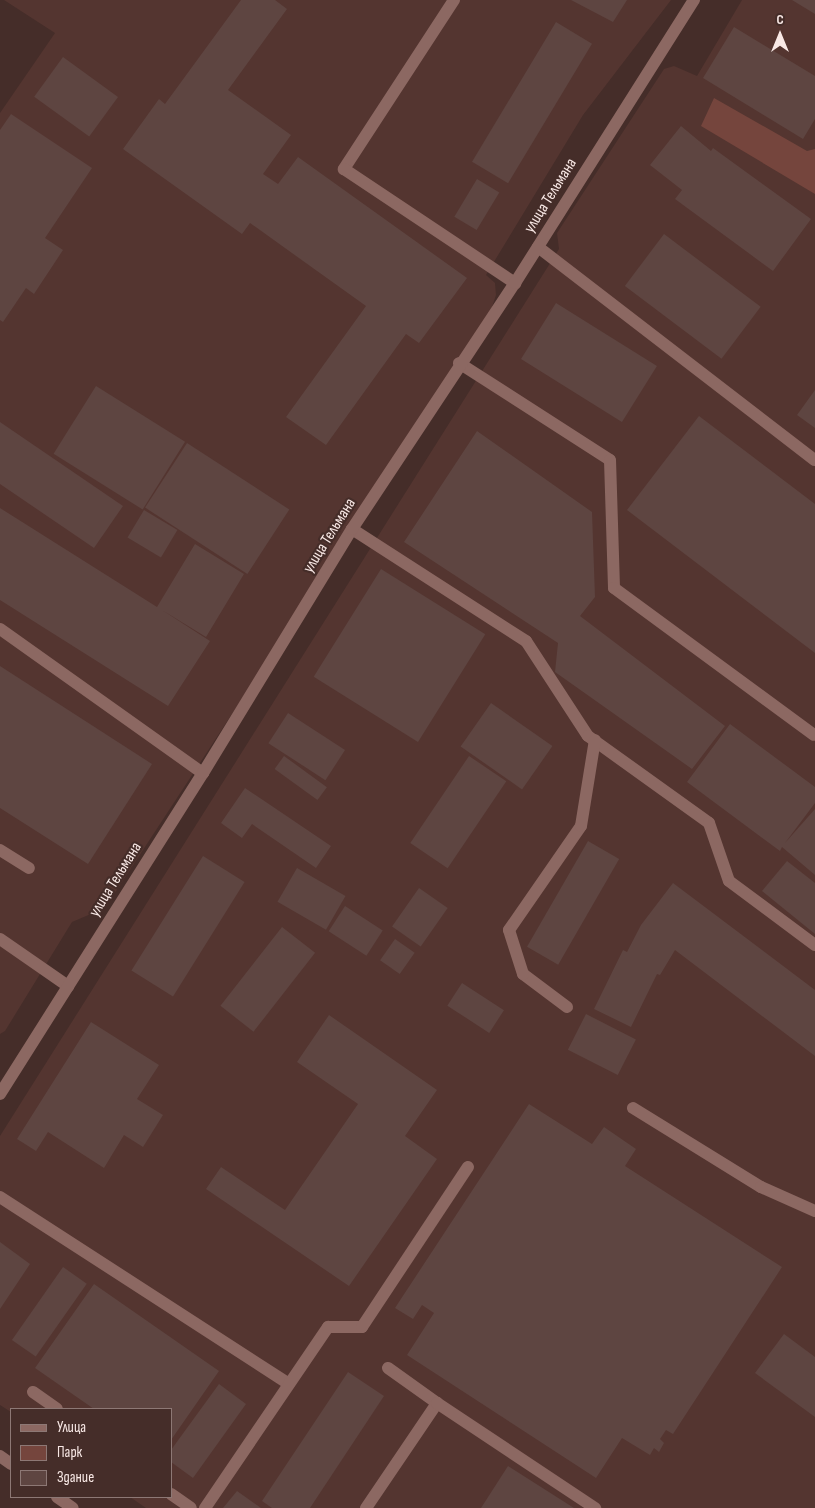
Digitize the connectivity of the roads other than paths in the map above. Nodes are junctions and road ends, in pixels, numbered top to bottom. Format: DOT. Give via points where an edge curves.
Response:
graph roads {
  1 [pos="454,0"];
  2 [pos="694,0"];
  3 [pos="538,247"];
  4 [pos="515,283"];
  5 [pos="459,363"];
  6 [pos="815,460"];
  7 [pos="352,529"];
  8 [pos="0,629"];
  9 [pos="814,735"];
  10 [pos="594,740"];
  11 [pos="204,773"];
  12 [pos="0,850"];
  13 [pos="29,868"];
  14 [pos="0,939"];
  15 [pos="815,945"];
  16 [pos="68,986"];
  17 [pos="567,1007"];
  18 [pos="5,1076"];
  19 [pos="0,1094"];
  20 [pos="632,1108"];
  21 [pos="468,1167"];
  22 [pos="0,1197"];
  23 [pos="815,1210"];
  24 [pos="388,1368"];
  25 [pos="289,1384"];
  26 [pos="33,1392"];
  27 [pos="437,1403"];
  28 [pos="56,1408"];
  29 [pos="172,1495"];
  30 [pos="58,1498"];
  31 [pos="73,1508"];
  32 [pos="191,1508"];
  33 [pos="204,1508"];
  34 [pos="366,1508"];
  35 [pos="594,1508"];
  1 -- 4 [label="street" via="344,169"];
  2 -- 3 [label="street, улица Тельмана"];
  3 -- 4 [label="street, улица Тельмана"];
  3 -- 6 [label="street"];
  4 -- 5 [label="street, улица Тельмана"];
  5 -- 7 [label="street, улица Тельмана"];
  5 -- 9 [label="street" via="610,460 614,588"];
  7 -- 10 [label="street" via="526,641 588,736"];
  7 -- 11 [label="street, улица Тельмана"];
  8 -- 11 [label="street"];
  10 -- 15 [label="street" via="709,823 729,881"];
  10 -- 17 [label="street" via="581,826 509,930 523,974"];
  11 -- 16 [label="street, улица Тельмана"];
  12 -- 13 [label="street"];
  14 -- 16 [label="street"];
  16 -- 18 [label="street, улица Тельмана"];
  18 -- 19 [label="street, улица Тельмана"];
  20 -- 23 [label="street" via="762,1187"];
  21 -- 25 [label="street" via="362,1327 328,1327"];
  22 -- 25 [label="street"];
  24 -- 27 [label="street"];
  25 -- 33 [label="street"];
  26 -- 28 [label="street"];
  27 -- 34 [label="street"];
  27 -- 35 [label="street"];
  29 -- 32 [label="street"];
  30 -- 31 [label="street"];
}
